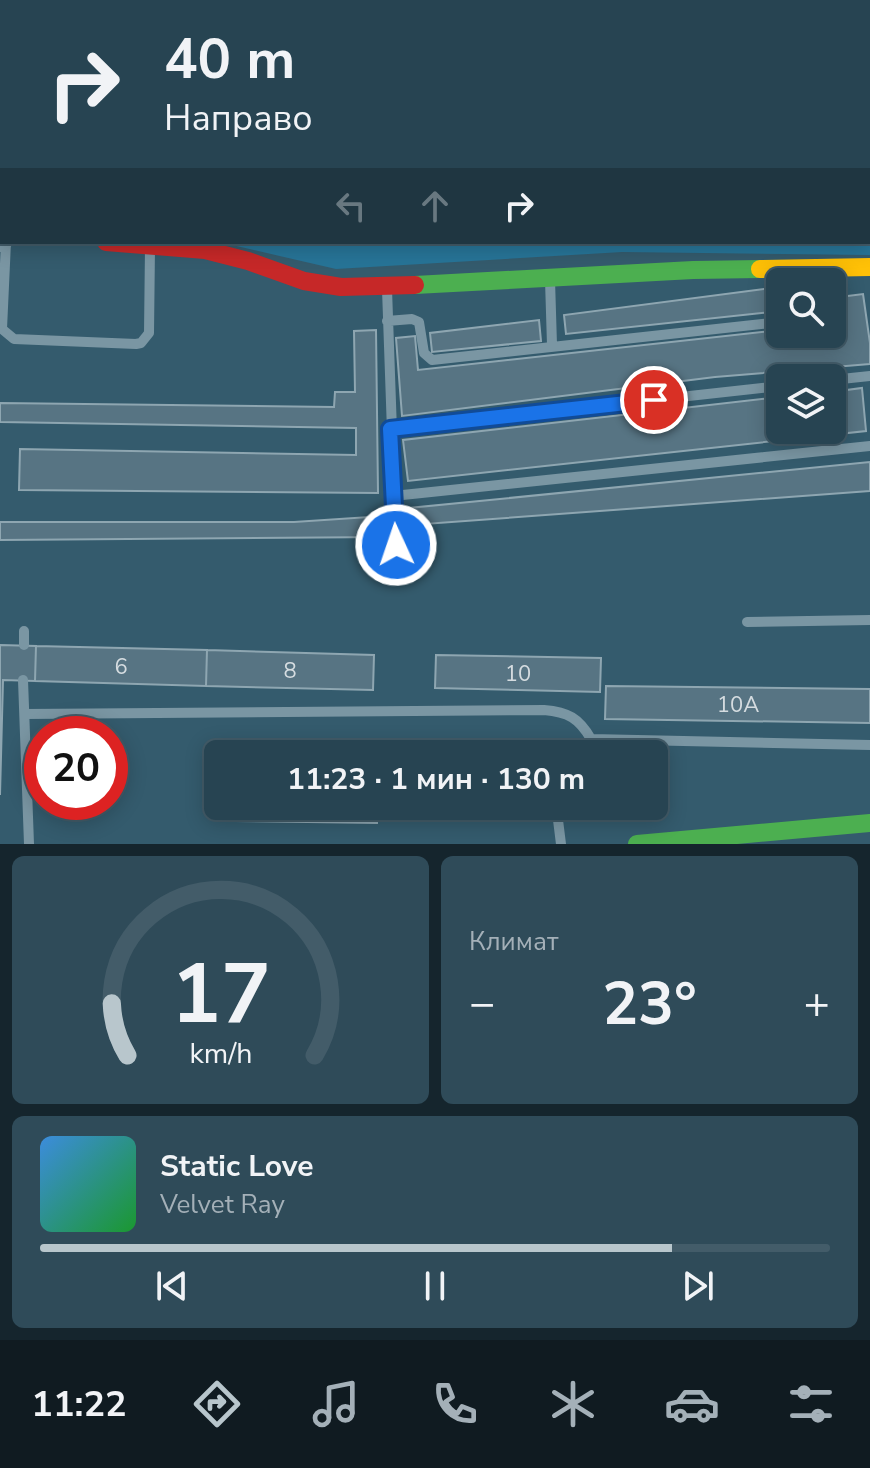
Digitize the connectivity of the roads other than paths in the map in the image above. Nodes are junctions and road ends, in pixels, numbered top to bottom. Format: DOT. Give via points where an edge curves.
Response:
graph roads {
  1 [pos="3,244"];
  2 [pos="135,244"];
  3 [pos="150,245"];
  4 [pos="870,267"];
  5 [pos="550,278"];
  6 [pos="387,287"];
  7 [pos="387,321"];
  8 [pos="766,323"];
  9 [pos="552,345"];
  10 [pos="870,376"];
  11 [pos="846,379"];
  12 [pos="766,388"];
  13 [pos="390,429"];
  14 [pos="870,446"];
  15 [pos="393,496"];
  16 [pos="396,545"];
  17 [pos="870,620"];
  18 [pos="747,622"];
  19 [pos="24,631"];
  20 [pos="24,645"];
  21 [pos="23,680"];
  22 [pos="25,714"];
  23 [pos="591,739"];
  24 [pos="870,745"];
  25 [pos="558,820"];
  26 [pos="870,823"];
  27 [pos="745,839"];
  28 [pos="29,844"];
  29 [pos="561,844"];
  30 [pos="637,844"];
  1 -- 3 [label="lane" via="2,329 8,336 136,344 149,333"];
  2 -- 3 [label="street"];
  3 -- 6 [label="street" via="225,254 304,281"];
  4 -- 5 [label="street"];
  5 -- 6 [label="street"];
  5 -- 9 [label="lane"];
  6 -- 7 [label="lane"];
  7 -- 9 [label="lane" via="419,322 424,353 432,360"];
  7 -- 13 [label="lane"];
  8 -- 9 [label="lane"];
  10 -- 11 [label="lane"];
  12 -- 13 [label="lane"];
  13 -- 15 [label="lane"];
  14 -- 15 [label="lane"];
  15 -- 16 [label="lane"];
  17 -- 18 [label="lane"];
  19 -- 20 [label="lane"];
  21 -- 22 [label="lane"];
  22 -- 23 [label="lane" via="544,710 576,718"];
  22 -- 28 [label="lane"];
  23 -- 24 [label="lane"];
  25 -- 29 [label="lane"];
  26 -- 27 [label="street"];
  27 -- 30 [label="street"];
}
